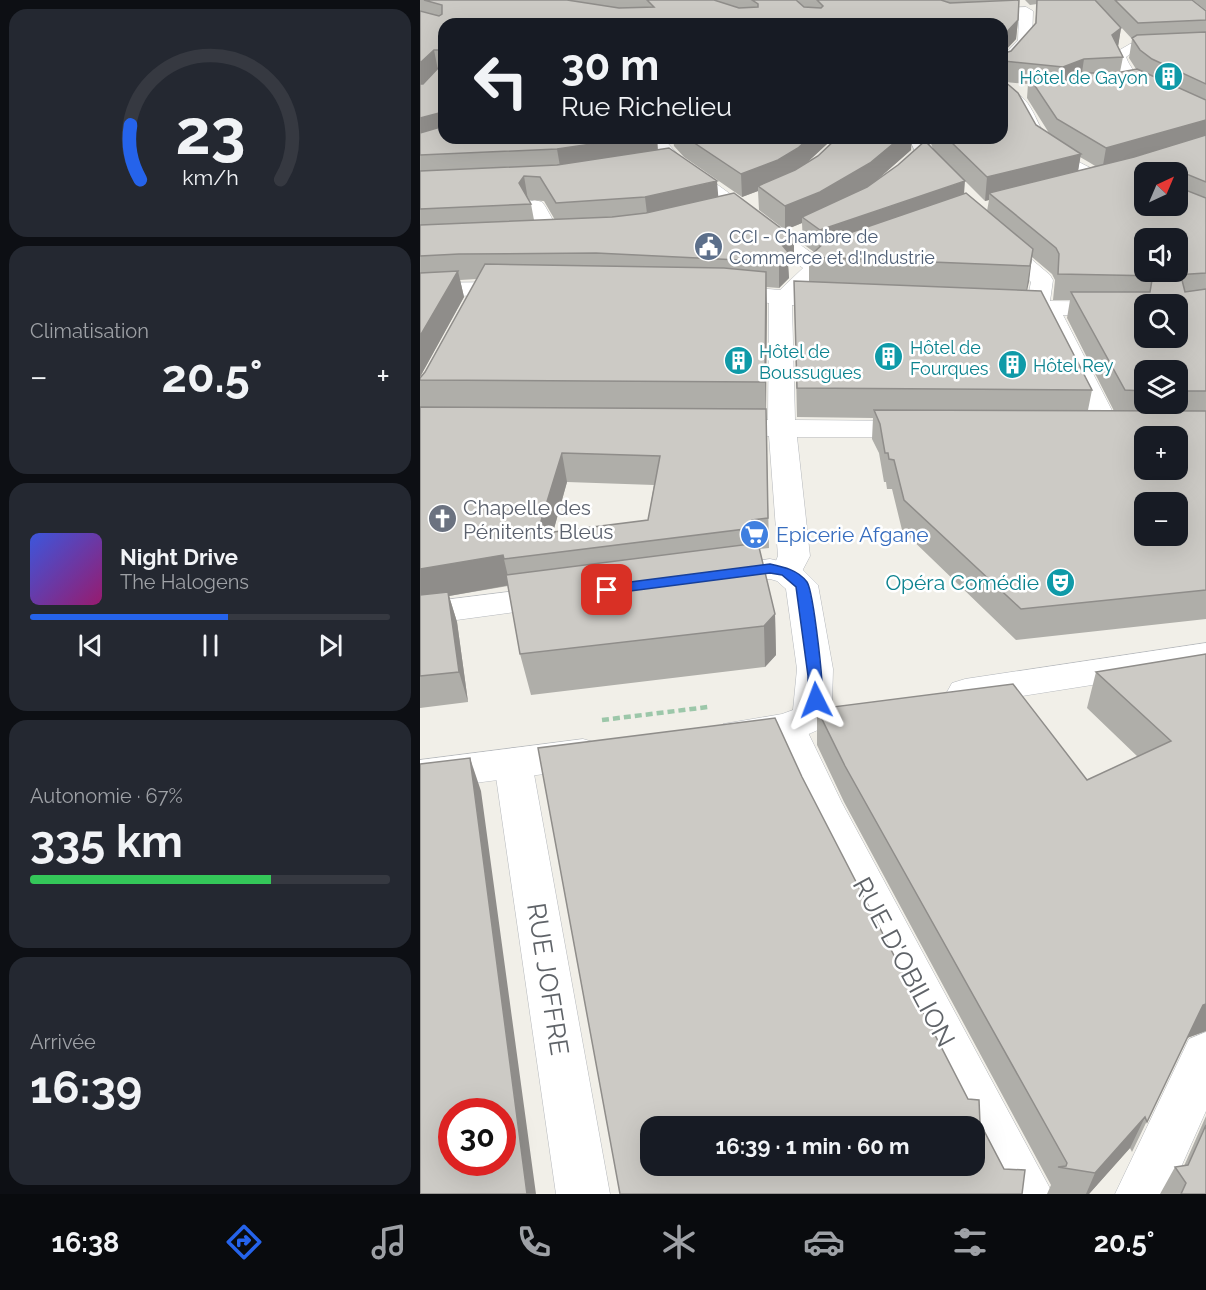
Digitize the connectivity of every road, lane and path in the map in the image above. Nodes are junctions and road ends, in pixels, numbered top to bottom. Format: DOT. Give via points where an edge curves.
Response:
graph roads {
  1 [pos="1014,0"];
  2 [pos="1031,11"];
  3 [pos="963,14"];
  4 [pos="1206,45"];
  5 [pos="1008,59"];
  6 [pos="1132,82"];
  7 [pos="1112,86"];
  8 [pos="1008,92"];
  9 [pos="1036,94"];
  10 [pos="1008,95"];
  11 [pos="1206,117"];
  12 [pos="659,144"];
  13 [pos="917,152"];
  14 [pos="676,163"];
  15 [pos="653,166"];
  16 [pos="1072,188"];
  17 [pos="964,194"];
  18 [pos="763,200"];
  19 [pos="535,206"];
  20 [pos="740,208"];
  21 [pos="711,214"];
  22 [pos="984,228"];
  23 [pos="552,236"];
  24 [pos="573,236"];
  25 [pos="528,237"];
  26 [pos="826,264"];
  27 [pos="541,289"];
  28 [pos="420,290"];
  29 [pos="702,292"];
  30 [pos="726,292"];
  31 [pos="784,297"];
  32 [pos="860,303"];
  33 [pos="987,307"];
  34 [pos="1044,309"];
  35 [pos="1134,309"];
  36 [pos="701,428"];
  37 [pos="782,428"];
  38 [pos="945,429"];
  39 [pos="1108,430"];
  40 [pos="787,572"];
  41 [pos="688,579"];
  42 [pos="583,593"];
  43 [pos="420,614"];
  44 [pos="1206,655"];
  45 [pos="938,696"];
  46 [pos="845,712"];
  47 [pos="799,723"];
  48 [pos="708,738"];
  49 [pos="616,750"];
  50 [pos="513,763"];
  51 [pos="420,775"];
  52 [pos="1206,1056"];
  53 [pos="583,1194"];
  54 [pos="1026,1194"];
  55 [pos="1142,1194"];
  1 -- 2 [label="street"];
  2 -- 3 [label="street"];
  2 -- 5 [label="street" via="1025,41"];
  4 -- 6 [label="street" via="1126,44 1118,55 1121,68"];
  6 -- 7 [label="street"];
  6 -- 11 [label="street" via="1182,102"];
  8 -- 9 [label="street"];
  10 -- 16 [label="street" via="1024,106 1037,137 1049,152 1114,178"];
  12 -- 14 [label="street"];
  13 -- 17 [label="street"];
  14 -- 15 [label="street"];
  14 -- 20 [label="street"];
  18 -- 20 [label="street"];
  19 -- 23 [label="street"];
  20 -- 21 [label="street"];
  20 -- 26 [label="street" via="792,238"];
  22 -- 34 [label="street" via="1042,280 1038,302"];
  23 -- 24 [label="street"];
  23 -- 25 [label="street"];
  26 -- 30 [label="street"];
  26 -- 31 [label="street"];
  27 -- 28 [label="street" via="478,298"];
  29 -- 30 [label="street"];
  30 -- 31 [label="street"];
  31 -- 32 [label="street"];
  31 -- 37 [label="street" via="780,303"];
  33 -- 34 [label="street"];
  34 -- 35 [label="street"];
  34 -- 39 [label="street" via="1053,318"];
  36 -- 37 [label="street"];
  37 -- 38 [label="street"];
  37 -- 40 [label="street" via="794,556"];
  40 -- 41 [label="street" via="770,569"];
  40 -- 47 [label="street" via="802,585 816,676 816,700"];
  42 -- 43 [label="street"];
  44 -- 45 [label="street"];
  46 -- 47 [label="street"];
  47 -- 48 [label="street"];
  47 -- 54 [label="street, RUE D'OBILION" via="824,808"];
  49 -- 50 [label="street"];
  50 -- 51 [label="street"];
  50 -- 53 [label="street, RUE JOFFRE"];
  52 -- 55 [label="street"];
}
